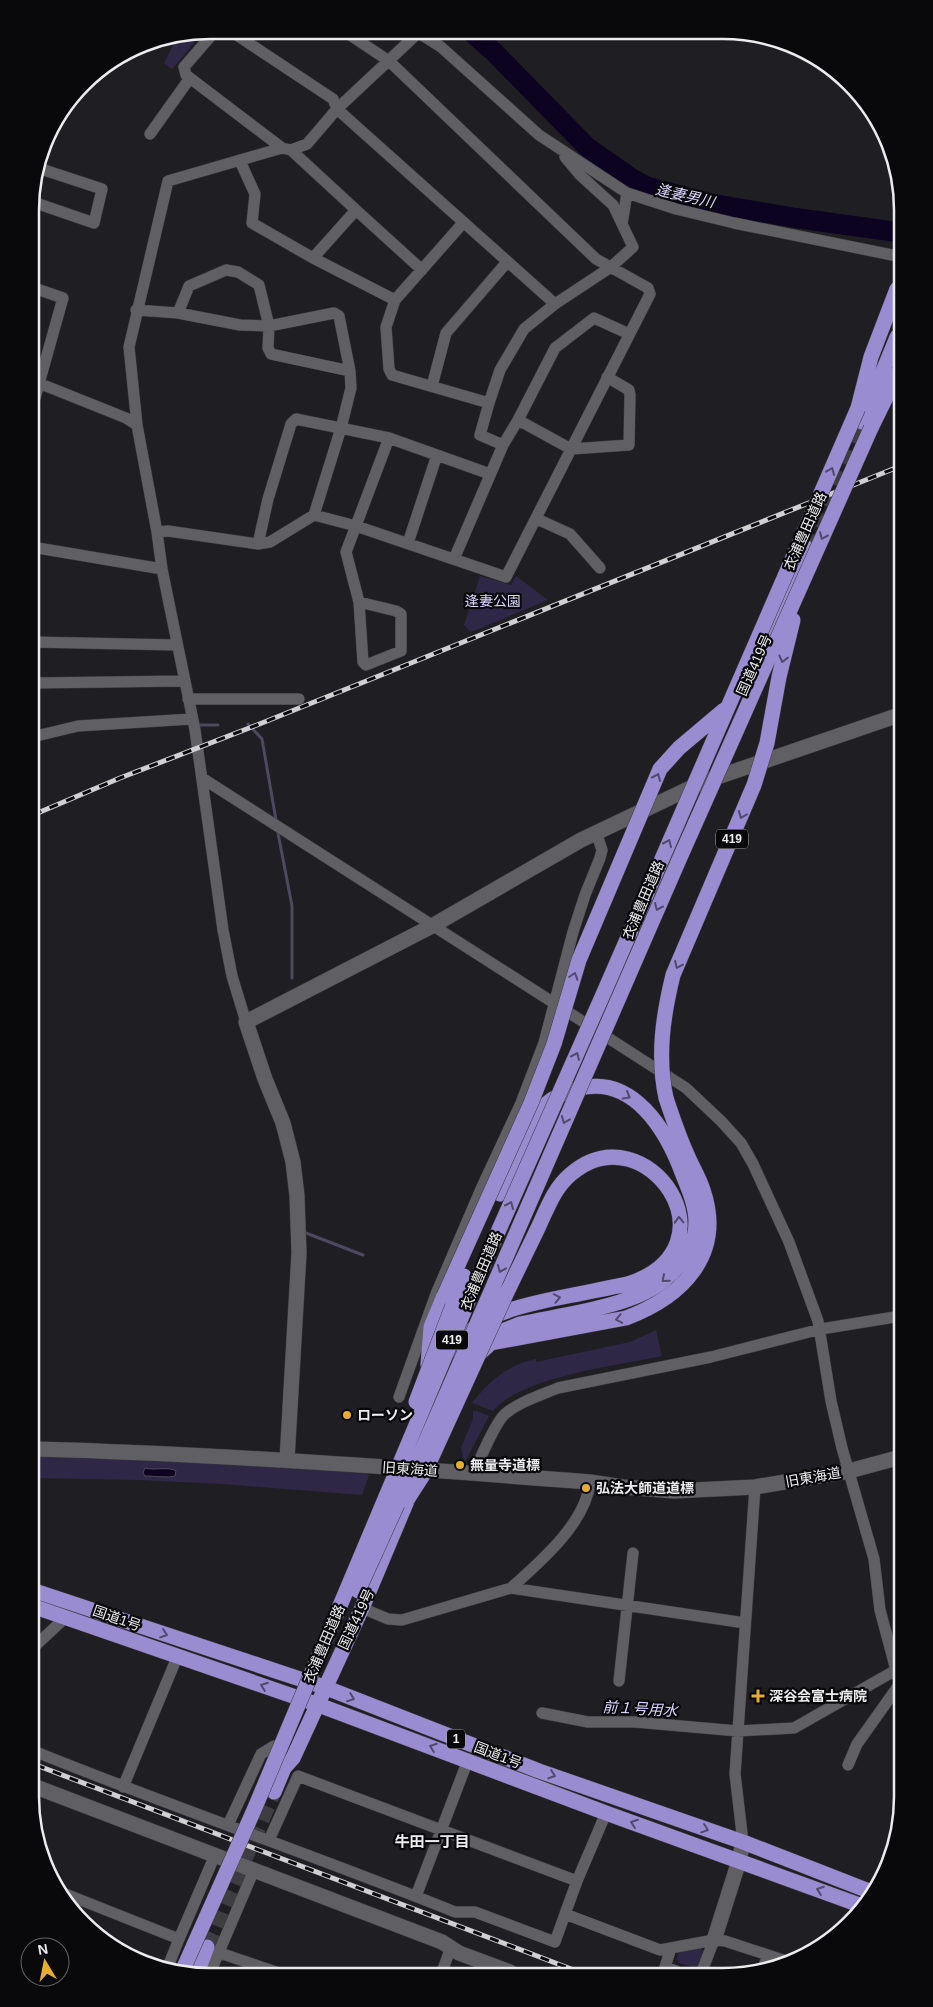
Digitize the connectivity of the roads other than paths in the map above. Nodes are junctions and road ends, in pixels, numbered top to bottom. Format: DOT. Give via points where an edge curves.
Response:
graph roads {
  1 [pos="208,39"];
  2 [pos="243,39"];
  3 [pos="356,39"];
  4 [pos="410,39"];
  5 [pos="429,39"];
  6 [pos="389,61"];
  7 [pos="190,78"];
  8 [pos="337,109"];
  9 [pos="150,134"];
  10 [pos="287,149"];
  11 [pos="561,151"];
  12 [pos="240,161"];
  13 [pos="44,170"];
  14 [pos="627,193"];
  15 [pos="39,204"];
  16 [pos="356,210"];
  17 [pos="463,223"];
  18 [pos="622,224"];
  19 [pos="894,255"];
  20 [pos="313,258"];
  21 [pos="507,262"];
  22 [pos="611,267"];
  23 [pos="422,270"];
  24 [pos="39,290"];
  25 [pos="894,297"];
  26 [pos="395,300"];
  27 [pos="555,304"];
  28 [pos="136,310"];
  29 [pos="178,313"];
  30 [pos="894,322"];
  31 [pos="269,326"];
  32 [pos="629,334"];
  33 [pos="894,344"];
  34 [pos="894,369"];
  35 [pos="39,370"];
  36 [pos="350,371"];
  37 [pos="607,377"];
  38 [pos="894,378"];
  39 [pos="39,384"];
  40 [pos="432,386"];
  41 [pos="489,404"];
  42 [pos="864,419"];
  43 [pos="518,420"];
  44 [pos="137,424"];
  45 [pos="341,428"];
  46 [pos="388,438"];
  47 [pos="503,445"];
  48 [pos="571,449"];
  49 [pos="437,455"];
  50 [pos="490,474"];
  51 [pos="314,515"];
  52 [pos="537,518"];
  53 [pos="356,526"];
  54 [pos="157,532"];
  55 [pos="408,543"];
  56 [pos="258,544"];
  57 [pos="39,548"];
  58 [pos="807,548"];
  59 [pos="454,559"];
  60 [pos="600,568"];
  61 [pos="162,569"];
  62 [pos="804,578"];
  63 [pos="359,602"];
  64 [pos="39,642"];
  65 [pos="177,645"];
  66 [pos="185,681"];
  67 [pos="39,683"];
  68 [pos="188,699"];
  69 [pos="299,699"];
  70 [pos="727,708"];
  71 [pos="894,717"];
  72 [pos="192,719"];
  73 [pos="39,735"];
  74 [pos="202,778"];
  75 [pos="703,782"];
  76 [pos="596,832"];
  77 [pos="432,926"];
  78 [pos="555,1003"];
  79 [pos="246,1022"];
  80 [pos="894,1317"];
  81 [pos="821,1329"];
  82 [pos="489,1344"];
  83 [pos="425,1392"];
  84 [pos="399,1397"];
  85 [pos="39,1449"];
  86 [pos="894,1459"];
  87 [pos="287,1460"];
  88 [pos="393,1467"];
  89 [pos="420,1470"];
  90 [pos="849,1471"];
  91 [pos="475,1474"];
  92 [pos="590,1482"];
  93 [pos="755,1487"];
  94 [pos="375,1537"];
  95 [pos="633,1553"];
  96 [pos="511,1588"];
  97 [pos="39,1591"];
  98 [pos="627,1606"];
  99 [pos="39,1608"];
  100 [pos="362,1608"];
  101 [pos="66,1617"];
  102 [pos="746,1623"];
  103 [pos="39,1642"];
  104 [pos="894,1651"];
  105 [pos="178,1655"];
  106 [pos="894,1669"];
  107 [pos="302,1681"];
  108 [pos="619,1681"];
  109 [pos="324,1687"];
  110 [pos="296,1697"];
  111 [pos="894,1698"];
  112 [pos="316,1704"];
  113 [pos="542,1713"];
  114 [pos="738,1731"];
  115 [pos="299,1743"];
  116 [pos="274,1746"];
  117 [pos="39,1753"];
  118 [pos="468,1760"];
  119 [pos="848,1765"];
  120 [pos="298,1776"];
  121 [pos="256,1786"];
  122 [pos="123,1787"];
  123 [pos="39,1788"];
  124 [pos="274,1792"];
  125 [pos="606,1813"];
  126 [pos="228,1825"];
  127 [pos="441,1830"];
  128 [pos="269,1840"];
  129 [pos="743,1842"];
  130 [pos="215,1855"];
  131 [pos="739,1861"];
  132 [pos="254,1870"];
  133 [pos="577,1881"];
  134 [pos="866,1890"];
  135 [pos="416,1896"];
  136 [pos="71,1897"];
  137 [pos="857,1904"];
  138 [pos="566,1914"];
  139 [pos="184,1940"];
  140 [pos="714,1940"];
  141 [pos="451,1947"];
  142 [pos="671,1948"];
  143 [pos="213,1950"];
  144 [pos="768,1955"];
  145 [pos="778,1958"];
  146 [pos="765,1962"];
  147 [pos="171,1963"];
  148 [pos="176,1965"];
  149 [pos="184,1966"];
  150 [pos="194,1967"];
  151 [pos="201,1968"];
  152 [pos="211,1968"];
  153 [pos="265,1968"];
  154 [pos="443,1968"];
  155 [pos="499,1968"];
  156 [pos="668,1968"];
  157 [pos="703,1968"];
  1 -- 7 [label="street" via="184,67"];
  2 -- 8 [label="street" via="333,99"];
  3 -- 6 [label="street"];
  4 -- 6 [label="street"];
  5 -- 11 [label="street"];
  6 -- 8 [label="street"];
  6 -- 22 [label="street" via="589,252"];
  7 -- 9 [label="street"];
  7 -- 10 [label="street"];
  8 -- 10 [label="street" via="307,144"];
  8 -- 17 [label="street"];
  10 -- 12 [label="street"];
  10 -- 16 [label="street"];
  11 -- 14 [label="street"];
  11 -- 18 [label="street" via="580,176 613,205"];
  12 -- 20 [label="street" via="255,194 252,223"];
  12 -- 28 [label="street" via="168,181"];
  13 -- 15 [label="street" via="102,189 94,223"];
  14 -- 18 [label="street"];
  14 -- 19 [label="street" via="734,223"];
  16 -- 20 [label="street"];
  16 -- 23 [label="street"];
  17 -- 21 [label="street"];
  17 -- 23 [label="street"];
  18 -- 22 [label="street" via="633,247"];
  20 -- 26 [label="street"];
  21 -- 27 [label="street"];
  21 -- 40 [label="street" via="446,333"];
  22 -- 27 [label="street"];
  22 -- 32 [label="street" via="648,288 650,294"];
  23 -- 26 [label="street"];
  24 -- 35 [label="street" via="63,298"];
  25 -- 42 [label="highway, 衣浦豊田道路 / 419" via="871,357"];
  26 -- 40 [label="street" via="386,327 389,369 392,375"];
  27 -- 41 [label="street" via="524,329 500,370"];
  28 -- 29 [label="street"];
  28 -- 44 [label="street" via="129,347"];
  29 -- 31 [label="street"];
  29 -- 31 [label="street" via="189,286 226,270 238,272 259,285"];
  30 -- 42 [label="highway, 衣浦豊田道路 / 419"];
  31 -- 36 [label="street" via="268,348 271,354"];
  31 -- 36 [label="street" via="334,313 339,316"];
  32 -- 37 [label="street"];
  32 -- 43 [label="street" via="594,318 555,348"];
  33 -- 42 [label="highway, 419"];
  34 -- 42 [label="highway, 衣浦豊田道路 / 419"];
  36 -- 45 [label="street" via="351,388"];
  37 -- 48 [label="street"];
  37 -- 48 [label="street" via="628,390 630,395 629,445"];
  38 -- 42 [label="highway, 衣浦豊田道路 / 419"];
  39 -- 44 [label="street"];
  40 -- 41 [label="street"];
  41 -- 47 [label="street" via="480,435"];
  42 -- 62 [label="highway, 衣浦豊田道路 / 419, one-way, bridge"];
  70 -- 42 [label="highway, 衣浦豊田道路 / 419, one-way, bridge"];
  43 -- 47 [label="street"];
  43 -- 48 [label="street"];
  44 -- 54 [label="street"];
  45 -- 46 [label="street"];
  45 -- 51 [label="street"];
  45 -- 56 [label="street" via="296,419 291,424"];
  46 -- 49 [label="street"];
  46 -- 53 [label="street"];
  47 -- 50 [label="street"];
  48 -- 52 [label="street"];
  49 -- 50 [label="street"];
  49 -- 55 [label="street"];
  50 -- 59 [label="street"];
  51 -- 53 [label="street"];
  51 -- 56 [label="street" via="270,542"];
  52 -- 59 [label="street" via="506,577"];
  52 -- 60 [label="street" via="570,534"];
  53 -- 55 [label="street"];
  53 -- 63 [label="street" via="346,552"];
  54 -- 56 [label="street"];
  54 -- 61 [label="street"];
  55 -- 59 [label="street"];
  57 -- 61 [label="street"];
  58 -- 75 [label="highway, 国道419号"];
  61 -- 65 [label="street"];
  62 -- 82 [label="highway, 衣浦豊田道路 / 419, one-way, bridge" via="779,677 767,743 754,786 673,975 665,1008 661,1062 666,1098 708,1209 708,1240 702,1258 694,1272 665,1300 645,1311 626,1318"];
  62 -- 94 [label="highway, 衣浦豊田道路 / 419, one-way, bridge" via="425,1442"];
  63 -- 63 [label="street" via="362,662 366,665 401,650 401,614"];
  64 -- 65 [label="street"];
  65 -- 66 [label="street"];
  66 -- 67 [label="street"];
  66 -- 68 [label="street"];
  68 -- 69 [label="street"];
  68 -- 72 [label="street"];
  83 -- 70 [label="highway, 衣浦豊田道路 / 419, one-way, bridge" via="431,1327 531,1103 554,1044 579,960 660,769 679,748"];
  94 -- 70 [label="highway, 衣浦豊田道路 / 419, one-way, bridge" via="486,1259"];
  71 -- 75 [label="street"];
  72 -- 73 [label="street" via="78,726"];
  72 -- 74 [label="street"];
  74 -- 77 [label="street"];
  74 -- 79 [label="street" via="223,930"];
  75 -- 76 [label="street"];
  76 -- 77 [label="street"];
  76 -- 78 [label="street" via="602,850 582,904"];
  77 -- 78 [label="street"];
  77 -- 79 [label="street"];
  78 -- 81 [label="street" via="686,1088 741,1143 789,1242"];
  78 -- 84 [label="street" via="533,1074 436,1294"];
  79 -- 87 [label="street" via="264,1079 283,1123 297,1196 299,1253"];
  80 -- 81 [label="street"];
  81 -- 90 [label="street" via="831,1401"];
  81 -- 91 [label="street" via="558,1388 534,1398 504,1415 478,1460"];
  82 -- 89 [label="highway, 419" via="467,1368 452,1395"];
  94 -- 82 [label="highway, 419, one-way, bridge" via="385,1478 458,1292 537,1114 565,1092 590,1086 620,1091 643,1106 677,1158 692,1200 696,1223 687,1254 663,1282 647,1292 614,1304 520,1324 505,1330"];
  83 -- 88 [label="highway, 衣浦豊田道路 / 419"];
  83 -- 94 [label="highway, 衣浦豊田道路 / 419, one-way, bridge" via="437,1364 460,1338 480,1323 502,1312 525,1305 628,1284 655,1272 671,1255 679,1236 679,1210 668,1186 658,1174 628,1159 611,1157 588,1162 556,1191 508,1290 425,1472"];
  85 -- 87 [label="street, 旧東海道" via="163,1452"];
  86 -- 90 [label="street, 旧東海道"];
  87 -- 88 [label="street, 旧東海道"];
  88 -- 89 [label="street, 旧東海道"];
  88 -- 107 [label="highway, 国道419号 / 419" via="343,1578"];
  89 -- 91 [label="street, 旧東海道"];
  89 -- 100 [label="highway, 国道419号 / 419"];
  90 -- 93 [label="street, 旧東海道"];
  90 -- 104 [label="street" via="874,1559 880,1610"];
  91 -- 92 [label="street, 旧東海道"];
  92 -- 93 [label="street, 旧東海道" via="674,1491"];
  92 -- 96 [label="street" via="589,1496 578,1516 546,1556"];
  93 -- 102 [label="street"];
  94 -- 149 [label="highway, 衣浦豊田道路 / 419, bridge"];
  94 -- 150 [label="highway, 衣浦豊田道路 / 419, bridge"];
  95 -- 98 [label="street"];
  96 -- 98 [label="street"];
  96 -- 100 [label="street" via="402,1620 388,1619"];
  97 -- 107 [label="highway, 国道1号 / 1, one-way"];
  98 -- 102 [label="street"];
  98 -- 108 [label="street"];
  99 -- 101 [label="highway, 国道1号 / 1"];
  100 -- 109 [label="highway, 国道419号 / 419"];
  101 -- 103 [label="street"];
  101 -- 105 [label="highway, 国道1号 / 1"];
  102 -- 114 [label="street"];
  110 -- 105 [label="highway, 国道1号 / 1, one-way"];
  105 -- 122 [label="street"];
  106 -- 114 [label="street" via="794,1728"];
  107 -- 109 [label="highway, 国道1号 / 1"];
  107 -- 110 [label="highway, 国道419号 / 419"];
  109 -- 112 [label="highway, 国道419号 / 419"];
  109 -- 129 [label="highway, 国道1号 / 1, one-way" via="539,1771"];
  110 -- 112 [label="highway, 国道1号 / 1"];
  110 -- 116 [label="highway, 国道419号 / 419"];
  111 -- 119 [label="street" via="857,1744"];
  112 -- 115 [label="highway, 国道419号 / 419"];
  118 -- 112 [label="highway, 国道1号 / 1, one-way"];
  113 -- 114 [label="street" via="588,1722 635,1722"];
  114 -- 129 [label="street" via="735,1774"];
  115 -- 120 [label="street"];
  115 -- 124 [label="highway, 国道419号 / 419"];
  116 -- 121 [label="highway, 国道419号 / 419"];
  116 -- 126 [label="street" via="262,1754"];
  117 -- 122 [label="street"];
  118 -- 125 [label="highway, 国道1号 / 1"];
  118 -- 127 [label="street"];
  120 -- 127 [label="street"];
  120 -- 128 [label="street"];
  122 -- 126 [label="street"];
  123 -- 130 [label="street"];
  131 -- 125 [label="highway, 国道1号 / 1, one-way"];
  125 -- 133 [label="street"];
  126 -- 128 [label="street"];
  127 -- 133 [label="street"];
  127 -- 135 [label="street"];
  128 -- 135 [label="street"];
  129 -- 131 [label="street"];
  129 -- 134 [label="highway, 国道1号 / 1"];
  130 -- 132 [label="street"];
  130 -- 139 [label="street"];
  137 -- 131 [label="highway, 国道1号 / 1, one-way"];
  131 -- 140 [label="street"];
  132 -- 141 [label="street"];
  132 -- 143 [label="street"];
  133 -- 138 [label="street"];
  135 -- 138 [label="street" via="455,1912 475,1912 555,1942"];
  136 -- 139 [label="street"];
  138 -- 142 [label="street" via="660,1950"];
  139 -- 147 [label="street"];
  139 -- 148 [label="highway"];
  140 -- 142 [label="street"];
  140 -- 144 [label="street"];
  140 -- 157 [label="street"];
  141 -- 154 [label="street"];
  141 -- 155 [label="street"];
  142 -- 156 [label="street" via="665,1967"];
  143 -- 151 [label="highway"];
  143 -- 152 [label="street"];
  143 -- 153 [label="street"];
  144 -- 145 [label="street"];
  144 -- 146 [label="street"];
}
